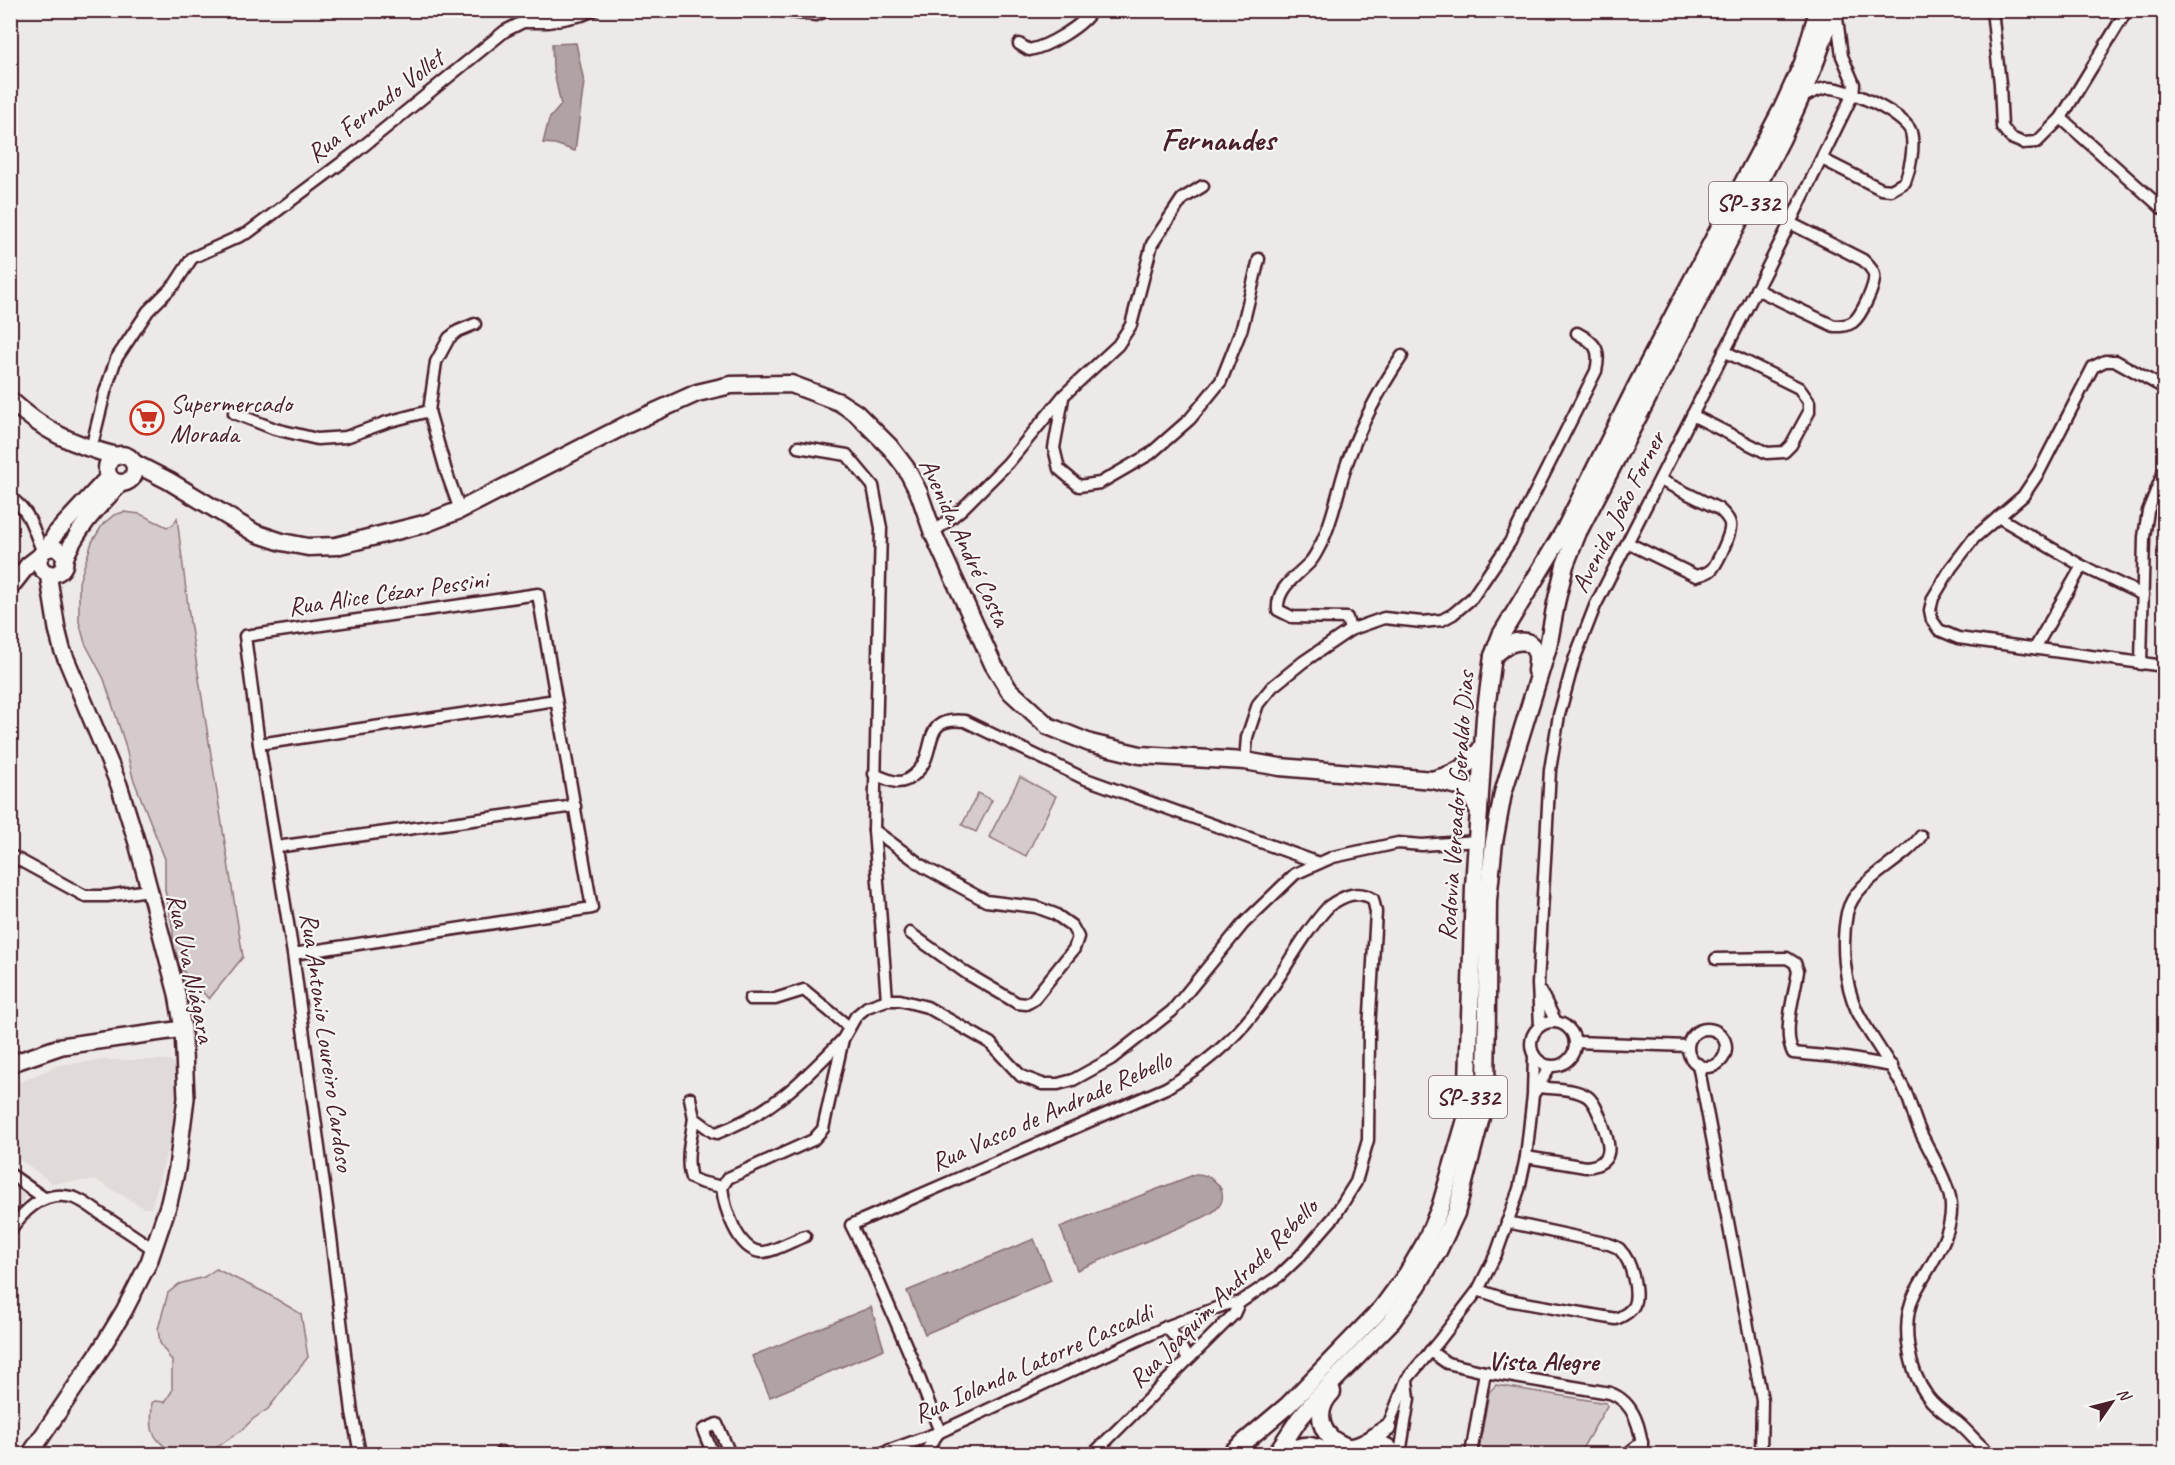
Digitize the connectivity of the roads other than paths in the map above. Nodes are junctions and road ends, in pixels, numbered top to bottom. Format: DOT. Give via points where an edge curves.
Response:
graph roads {
  1 [pos="594,10"];
  2 [pos="774,10"];
  3 [pos="828,10"];
  4 [pos="1092,10"];
  5 [pos="1818,10"];
  6 [pos="1834,10"];
  7 [pos="1992,10"];
  8 [pos="2127,10"];
  9 [pos="1019,44"];
  10 [pos="1853,93"];
  11 [pos="1801,98"];
  12 [pos="2061,117"];
  13 [pos="1822,159"];
  14 [pos="1203,186"];
  15 [pos="2164,210"];
  16 [pos="1790,223"];
  17 [pos="1259,259"];
  18 [pos="1756,289"];
  19 [pos="475,324"];
  20 [pos="1578,333"];
  21 [pos="1724,351"];
  22 [pos="1402,356"];
  23 [pos="2164,388"];
  24 [pos="1064,395"];
  25 [pos="10,400"];
  26 [pos="429,411"];
  27 [pos="234,412"];
  28 [pos="1692,415"];
  29 [pos="798,447"];
  30 [pos="93,450"];
  31 [pos="2164,471"];
  32 [pos="116,473"];
  33 [pos="158,476"];
  34 [pos="1660,480"];
  35 [pos="11,498"];
  36 [pos="460,510"];
  37 [pos="1998,517"];
  38 [pos="933,533"];
  39 [pos="1628,543"];
  40 [pos="49,561"];
  41 [pos="2082,566"];
  42 [pos="10,588"];
  43 [pos="10,595"];
  44 [pos="2143,595"];
  45 [pos="1350,630"];
  46 [pos="245,636"];
  47 [pos="2035,648"];
  48 [pos="1493,656"];
  49 [pos="2141,664"];
  50 [pos="2164,666"];
  51 [pos="1534,693"];
  52 [pos="556,700"];
  53 [pos="259,744"];
  54 [pos="1483,745"];
  55 [pos="1245,761"];
  56 [pos="874,774"];
  57 [pos="1433,780"];
  58 [pos="575,806"];
  59 [pos="1479,812"];
  60 [pos="874,830"];
  61 [pos="1921,836"];
  62 [pos="1477,841"];
  63 [pos="276,847"];
  64 [pos="10,855"];
  65 [pos="1319,863"];
  66 [pos="149,890"];
  67 [pos="1374,899"];
  68 [pos="910,933"];
  69 [pos="293,954"];
  70 [pos="1716,959"];
  71 [pos="1538,984"];
  72 [pos="750,999"];
  73 [pos="887,1000"];
  74 [pos="1556,1022"];
  75 [pos="1540,1026"];
  76 [pos="849,1027"];
  77 [pos="183,1029"];
  78 [pos="843,1039"];
  79 [pos="1575,1042"];
  80 [pos="1688,1046"];
  81 [pos="1534,1056"];
  82 [pos="10,1064"];
  83 [pos="1698,1064"];
  84 [pos="1550,1066"];
  85 [pos="1712,1066"];
  86 [pos="1892,1066"];
  87 [pos="1702,1084"];
  88 [pos="1536,1091"];
  89 [pos="690,1098"];
  90 [pos="694,1118"];
  91 [pos="1526,1157"];
  92 [pos="10,1174"];
  93 [pos="722,1187"];
  94 [pos="44,1198"];
  95 [pos="1507,1222"];
  96 [pos="10,1231"];
  97 [pos="805,1236"];
  98 [pos="153,1249"];
  99 [pos="1478,1290"];
  100 [pos="1239,1303"];
  101 [pos="1166,1328"];
  102 [pos="1430,1351"];
  103 [pos="1187,1358"];
  104 [pos="1346,1369"];
  105 [pos="1485,1372"];
  106 [pos="1407,1379"];
  107 [pos="940,1432"];
  108 [pos="1384,1435"];
  109 [pos="1642,1442"];
  110 [pos="1329,1453"];
  111 [pos="30,1455"];
  112 [pos="360,1455"];
  113 [pos="713,1455"];
  114 [pos="730,1455"];
  115 [pos="879,1455"];
  116 [pos="924,1455"];
  117 [pos="1093,1455"];
  118 [pos="1230,1455"];
  119 [pos="1276,1455"];
  120 [pos="1284,1455"];
  121 [pos="1372,1455"];
  122 [pos="1400,1455"];
  123 [pos="1471,1455"];
  124 [pos="1627,1455"];
  125 [pos="1643,1455"];
  126 [pos="1761,1455"];
  127 [pos="1991,1455"];
  1 -- 30 [label="street, Rua Fernado Vollet" via="549,22 524,22 505,31 356,152 249,232 192,258 148,311 116,359"];
  2 -- 3 [label="street" via="816,15"];
  4 -- 9 [label="street" via="1087,19 1050,42 1029,50"];
  5 -- 48 [label="main road, Rodovia Vereador Geraldo Dias / SP-332" via="1803,63 1782,109 1564,531 1501,635"];
  6 -- 10 [label="street"];
  6 -- 11 [label="main road, Rodovia Vereador Geraldo Dias / SP-332"];
  7 -- 12 [label="street" via="2002,127 2011,138 2023,143 2037,142"];
  8 -- 12 [label="street"];
  10 -- 11 [label="street" via="1826,88"];
  10 -- 13 [label="street, Avenida João Forner"];
  10 -- 13 [label="street" via="1908,126 1912,141 1905,182 1891,190 1881,189"];
  11 -- 51 [label="main road, Rodovia Vereador Geraldo Dias / SP-332" via="1578,532 1565,565"];
  12 -- 15 [label="street"];
  13 -- 16 [label="street, Avenida João Forner"];
  14 -- 24 [label="street" via="1182,200 1152,243 1125,335"];
  16 -- 18 [label="street, Avenida João Forner"];
  16 -- 18 [label="street" via="1863,260 1871,268 1874,284 1859,316 1844,326 1834,326"];
  17 -- 24 [label="street" via="1242,328 1221,381 1190,419 1150,454 1100,483 1079,486 1059,469 1054,448"];
  18 -- 21 [label="street, Avenida João Forner"];
  19 -- 26 [label="street" via="449,338 436,362"];
  20 -- 45 [label="street" via="1591,341 1597,351 1596,371 1510,542 1472,598 1442,620 1384,618"];
  21 -- 28 [label="street, Avenida João Forner"];
  21 -- 28 [label="street" via="1799,388 1809,402 1809,412 1791,446 1775,454"];
  22 -- 45 [label="street" via="1379,389 1365,419 1321,544 1312,560 1284,587 1277,602 1278,610 1292,617 1347,618"];
  23 -- 37 [label="street" via="2116,361 2093,367 2039,472 2023,496"];
  24 -- 38 [label="street" via="1008,463"];
  25 -- 30 [label="main road" via="52,433"];
  26 -- 27 [label="street" via="346,437 318,439 275,429"];
  26 -- 36 [label="street"];
  28 -- 34 [label="street, Avenida João Forner"];
  29 -- 56 [label="street" via="847,455 873,486 881,528"];
  30 -- 32 [label="main road"];
  31 -- 44 [label="street" via="2148,511"];
  32 -- 33 [label="main road"];
  32 -- 33 [label="main road, Avenida André Costa" via="133,477 134,463"];
  32 -- 40 [label="main road, Rua Uva Niágara" via="71,544"];
  32 -- 40 [label="main road, Rua Uva Niágara" via="56,534"];
  33 -- 36 [label="main road, Avenida André Costa" via="255,532 282,543 308,547 336,546 377,537"];
  34 -- 39 [label="street, Avenida João Forner"];
  34 -- 39 [label="street" via="1719,509 1730,525 1730,534 1712,568 1696,576"];
  35 -- 40 [label="street" via="28,514"];
  36 -- 38 [label="main road, Avenida André Costa" via="628,423 688,397 731,385 791,384 839,402 873,429 906,468"];
  37 -- 41 [label="street"];
  37 -- 47 [label="street" via="1974,538 1951,568 1933,598 1932,620 1940,630 1958,638"];
  38 -- 55 [label="main road, Avenida André Costa" via="993,664 1009,690 1048,726 1116,751"];
  39 -- 71 [label="street, Avenida João Forner" via="1582,638 1559,715 1550,770"];
  40 -- 42 [label="main road" via="28,565"];
  40 -- 43 [label="main road"];
  40 -- 66 [label="main road, Rua Uva Niágara" via="62,649 122,794"];
  41 -- 44 [label="street"];
  41 -- 47 [label="street"];
  44 -- 49 [label="street"];
  45 -- 55 [label="street" via="1303,662 1258,704"];
  46 -- 52 [label="street, Rua Alice Cézar Pessini" via="538,594"];
  46 -- 53 [label="street, Rua Antonio Loureiro Cardoso"];
  47 -- 49 [label="street"];
  48 -- 51 [label="main road" via="1514,642 1532,645 1538,656"];
  48 -- 54 [label="main road, Rodovia Vereador Geraldo Dias / SP-332"];
  49 -- 50 [label="street"];
  51 -- 104 [label="main road, Rodovia Vereador Geraldo Dias / SP-332" via="1503,793 1494,842 1488,900 1486,1098 1456,1213 1438,1251 1392,1322"];
  52 -- 53 [label="street"];
  52 -- 58 [label="street"];
  53 -- 63 [label="street, Rua Antonio Loureiro Cardoso"];
  54 -- 57 [label="main road, Avenida André Costa" via="1467,766"];
  54 -- 59 [label="main road, Rodovia Vereador Geraldo Dias / SP-332"];
  55 -- 57 [label="main road, Avenida André Costa"];
  56 -- 60 [label="street"];
  56 -- 65 [label="street" via="897,782 907,781 926,761 939,723 948,719 964,721 1083,778"];
  57 -- 59 [label="main road, Avenida André Costa" via="1468,791"];
  58 -- 63 [label="street"];
  58 -- 69 [label="street" via="592,908"];
  59 -- 62 [label="main road, Rodovia Vereador Geraldo Dias / SP-332"];
  60 -- 68 [label="street" via="924,867 986,901 1035,907 1055,914 1072,926 1078,937 1074,949 1026,1004 1017,1003 966,974"];
  60 -- 73 [label="street"];
  61 -- 86 [label="street" via="1912,849 1855,894 1848,912 1844,946 1849,986 1857,1010"];
  62 -- 65 [label="street" via="1398,843"];
  62 -- 118 [label="main road, Rodovia Vereador Geraldo Dias / SP-332" via="1467,1116 1440,1208 1425,1243 1382,1308 1288,1405"];
  63 -- 69 [label="street, Rua Antonio Loureiro Cardoso"];
  64 -- 66 [label="street" via="85,896"];
  65 -- 73 [label="street" via="1295,874 1243,924 1172,1011 1111,1059 1073,1080 1042,1084 1021,1076 990,1043 927,1007"];
  66 -- 77 [label="main road, Rua Uva Niágara"];
  67 -- 100 [label="street, Rua Joaquim Andrade Rebello" via="1368,1140 1356,1182 1334,1217 1300,1256"];
  67 -- 107 [label="street, Rua Vasco de Andrade Rebello" via="1354,894 1329,906 1245,1024 1209,1059 1181,1079 851,1226 874,1271"];
  69 -- 112 [label="street, Rua Antonio Loureiro Cardoso"];
  70 -- 86 [label="street" via="1787,958 1795,963 1798,971 1789,1028 1793,1053"];
  71 -- 74 [label="street, Avenida João Forner"];
  71 -- 75 [label="street, Avenida João Forner"];
  72 -- 76 [label="street" via="775,999 804,990"];
  73 -- 76 [label="street" via="867,1007"];
  74 -- 75 [label="street"];
  74 -- 79 [label="street" via="1569,1029"];
  75 -- 81 [label="street" via="1531,1041"];
  76 -- 78 [label="street"];
  77 -- 82 [label="main road" via="62,1046"];
  77 -- 98 [label="main road, Rua Uva Niágara" via="183,1135 169,1203"];
  78 -- 90 [label="street" via="777,1103 744,1122 717,1133"];
  78 -- 93 [label="street" via="823,1130 813,1140 728,1178"];
  79 -- 80 [label="street"];
  79 -- 84 [label="street" via="1568,1060"];
  80 -- 83 [label="street"];
  80 -- 85 [label="street" via="1695,1033 1716,1031 1726,1050"];
  81 -- 84 [label="street"];
  81 -- 88 [label="street"];
  83 -- 85 [label="street"];
  83 -- 87 [label="street"];
  84 -- 88 [label="street"];
  85 -- 87 [label="street"];
  86 -- 127 [label="street" via="1946,1184 1950,1201 1947,1232 1909,1309 1908,1341 1913,1367 1929,1399"];
  87 -- 126 [label="street" via="1762,1400"];
  88 -- 91 [label="street"];
  88 -- 91 [label="street" via="1580,1093 1589,1098 1596,1108 1608,1152 1596,1166 1586,1167"];
  89 -- 90 [label="street"];
  90 -- 93 [label="street" via="688,1157 691,1178"];
  91 -- 95 [label="street"];
  92 -- 94 [label="street"];
  93 -- 97 [label="street" via="737,1234 755,1251 763,1252"];
  94 -- 96 [label="street" via="18,1218"];
  94 -- 98 [label="street" via="60,1195 77,1199"];
  95 -- 99 [label="street"];
  95 -- 99 [label="street" via="1621,1249 1636,1293 1634,1305 1616,1319 1508,1300"];
  98 -- 111 [label="main road, Rua Uva Niágara" via="124,1311"];
  99 -- 102 [label="street"];
  100 -- 101 [label="street, Rua Iolanda Latorre Cascaldi"];
  100 -- 103 [label="street, Rua Joaquim Andrade Rebello" via="1234,1314"];
  101 -- 103 [label="street"];
  101 -- 107 [label="street, Rua Iolanda Latorre Cascaldi"];
  102 -- 105 [label="street" via="1447,1363"];
  102 -- 106 [label="street"];
  103 -- 117 [label="street, Rua Joaquim Andrade Rebello"];
  104 -- 108 [label="main road" via="1342,1382 1322,1406 1323,1426 1330,1437 1348,1447"];
  104 -- 119 [label="main road, Rodovia Vereador Geraldo Dias / SP-332" via="1299,1419"];
  105 -- 109 [label="street" via="1621,1397 1636,1419"];
  105 -- 123 [label="street"];
  106 -- 108 [label="street"];
  106 -- 122 [label="street" via="1409,1398"];
  107 -- 115 [label="street, Rua Iolanda Latorre Cascaldi"];
  107 -- 116 [label="street"];
  108 -- 121 [label="street"];
  108 -- 122 [label="street"];
  109 -- 124 [label="street"];
  109 -- 125 [label="street"];
  110 -- 120 [label="main road" via="1305,1445"];
  113 -- 114 [label="street" via="703,1430 717,1424"];
}
